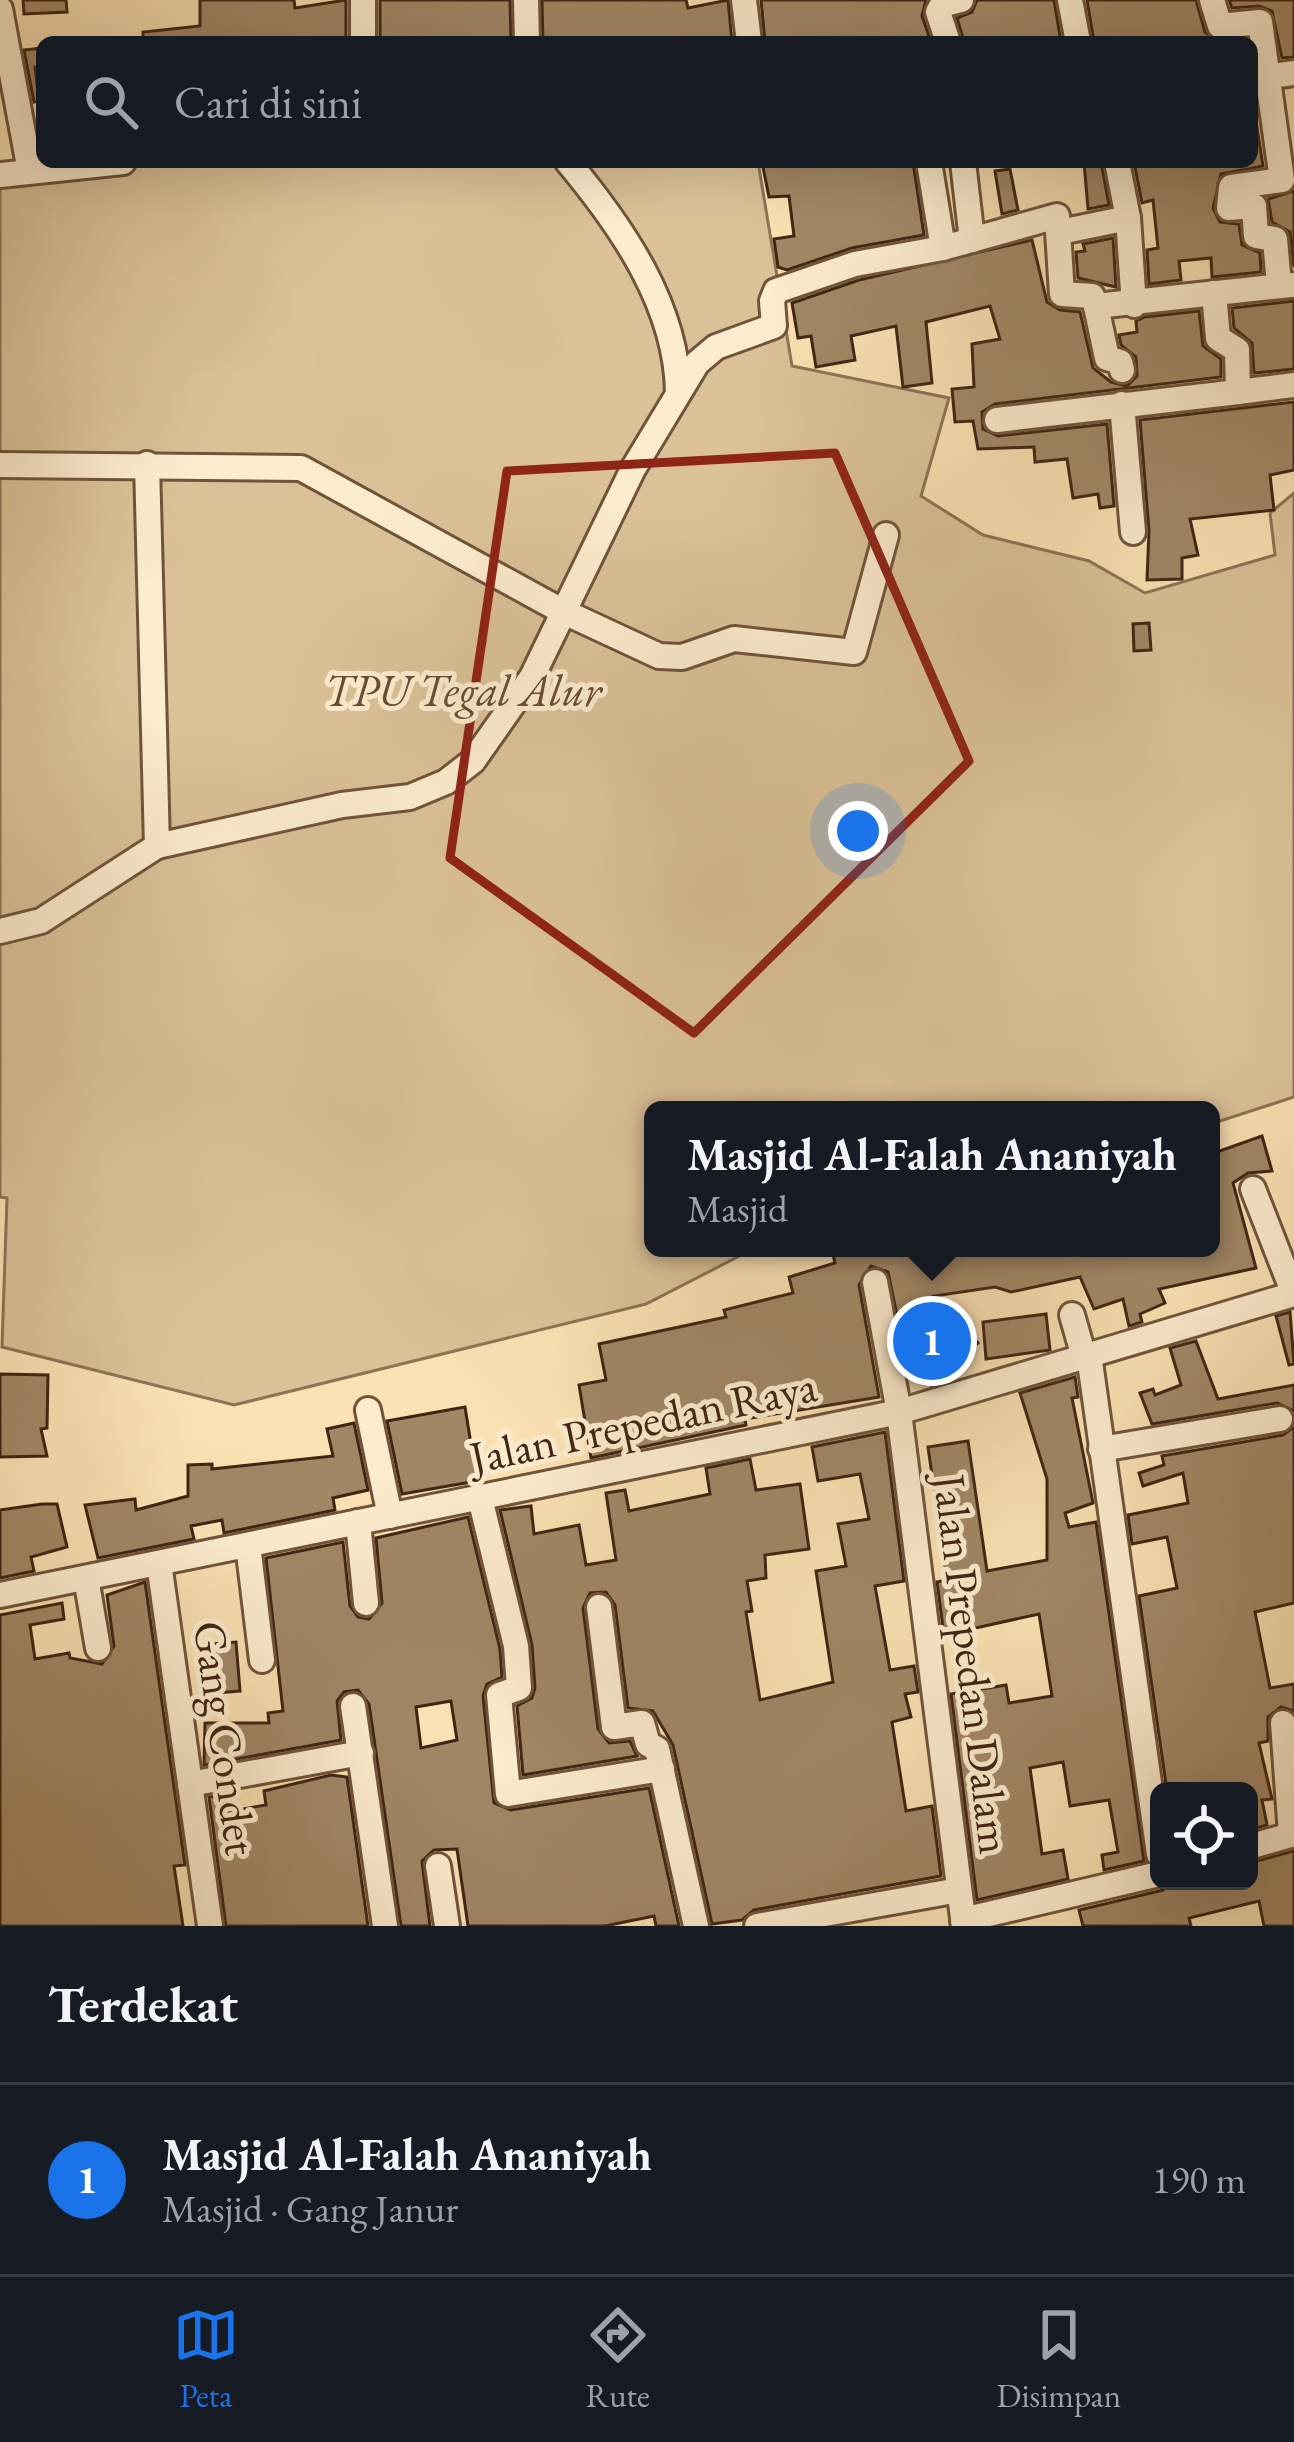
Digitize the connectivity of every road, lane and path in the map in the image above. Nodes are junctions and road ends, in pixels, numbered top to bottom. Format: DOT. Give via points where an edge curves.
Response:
graph roads {
  1 [pos="363,0"];
  2 [pos="526,0"];
  3 [pos="744,0"];
  4 [pos="962,0"];
  5 [pos="1070,0"];
  6 [pos="1212,0"];
  7 [pos="0,9"];
  8 [pos="363,36"];
  9 [pos="527,36"];
  10 [pos="748,36"];
  11 [pos="946,36"];
  12 [pos="1077,36"];
  13 [pos="1272,76"];
  14 [pos="60,168"];
  15 [pos="572,168"];
  16 [pos="930,168"];
  17 [pos="964,168"];
  18 [pos="1118,168"];
  19 [pos="29,171"];
  20 [pos="0,175"];
  21 [pos="1128,218"];
  22 [pos="1060,232"];
  23 [pos="972,240"];
  24 [pos="943,248"];
  25 [pos="1286,285"];
  26 [pos="1214,293"];
  27 [pos="1134,305"];
  28 [pos="1096,306"];
  29 [pos="1122,370"];
  30 [pos="1294,385"];
  31 [pos="1238,392"];
  32 [pos="678,395"];
  33 [pos="1123,404"];
  34 [pos="998,420"];
  35 [pos="148,464"];
  36 [pos="0,465"];
  37 [pos="1133,532"];
  38 [pos="886,536"];
  39 [pos="560,610"];
  40 [pos="157,846"];
  41 [pos="0,931"];
  42 [pos="1253,1189"];
  43 [pos="875,1282"];
  44 [pos="1294,1294"];
  45 [pos="1072,1315"];
  46 [pos="1086,1356"];
  47 [pos="368,1410"];
  48 [pos="899,1412"];
  49 [pos="1280,1419"];
  50 [pos="1101,1449"];
  51 [pos="480,1498"];
  52 [pos="390,1516"];
  53 [pos="358,1522"];
  54 [pos="248,1545"];
  55 [pos="159,1563"];
  56 [pos="86,1578"];
  57 [pos="0,1595"];
  58 [pos="366,1603"];
  59 [pos="599,1607"];
  60 [pos="98,1648"];
  61 [pos="262,1660"];
  62 [pos="353,1706"];
  63 [pos="1283,1723"];
  64 [pos="361,1753"];
  65 [pos="662,1769"];
  66 [pos="190,1784"];
  67 [pos="1150,1791"];
  68 [pos="1293,1835"];
  69 [pos="1258,1845"];
  70 [pos="438,1866"];
  71 [pos="1150,1876"];
  72 [pos="959,1890"];
  73 [pos="963,1923"];
  74 [pos="210,1926"];
  75 [pos="385,1926"];
  76 [pos="447,1926"];
  77 [pos="696,1926"];
  78 [pos="757,1926"];
  1 -- 8 [label="street"];
  2 -- 9 [label="street"];
  3 -- 10 [label="street"];
  4 -- 11 [label="street" via="938,12"];
  5 -- 12 [label="street"];
  6 -- 13 [label="street" via="1220,26 1260,22"];
  7 -- 19 [label="street"];
  13 -- 25 [label="street" via="1282,180 1231,187 1229,208 1254,206 1256,236 1275,239"];
  14 -- 19 [label="street"];
  15 -- 32 [label="street" via="654,290 671,334"];
  16 -- 24 [label="street"];
  17 -- 23 [label="street"];
  18 -- 21 [label="street"];
  19 -- 20 [label="street"];
  21 -- 22 [label="street"];
  21 -- 27 [label="street"];
  22 -- 23 [label="street" via="1057,215"];
  22 -- 28 [label="street" via="1062,294 1092,296"];
  23 -- 24 [label="street"];
  24 -- 32 [label="street" via="855,264 779,290 774,326 706,353"];
  25 -- 26 [label="street"];
  26 -- 27 [label="street"];
  26 -- 31 [label="street" via="1218,338 1237,350"];
  27 -- 28 [label="street"];
  28 -- 29 [label="street" via="1108,358"];
  30 -- 31 [label="street"];
  31 -- 33 [label="street"];
  32 -- 39 [label="street"];
  33 -- 34 [label="street"];
  33 -- 37 [label="street"];
  35 -- 36 [label="street"];
  35 -- 39 [label="street" via="301,468"];
  35 -- 40 [label="street"];
  38 -- 39 [label="street" via="854,652 734,639 682,657 659,656"];
  39 -- 40 [label="street" via="499,729 446,782"];
  40 -- 41 [label="street" via="41,921"];
  42 -- 44 [label="street"];
  43 -- 48 [label="street, Jalan Prepedan Dalam"];
  44 -- 46 [label="street, Jalan Prepedan Raya"];
  45 -- 46 [label="street"];
  46 -- 48 [label="street, Jalan Prepedan Raya"];
  46 -- 50 [label="street"];
  47 -- 52 [label="street"];
  48 -- 51 [label="street, Jalan Prepedan Raya"];
  48 -- 72 [label="street, Jalan Prepedan Dalam"];
  49 -- 50 [label="street"];
  50 -- 67 [label="street"];
  51 -- 52 [label="street, Jalan Prepedan Raya"];
  51 -- 65 [label="street" via="516,1646 519,1688 499,1695 508,1794"];
  52 -- 53 [label="street, Jalan Prepedan Raya"];
  53 -- 54 [label="street, Jalan Prepedan Raya"];
  53 -- 58 [label="street"];
  54 -- 55 [label="street, Jalan Prepedan Raya"];
  54 -- 61 [label="street"];
  55 -- 56 [label="street, Jalan Prepedan Raya"];
  55 -- 66 [label="street, Gang Condet"];
  56 -- 57 [label="street, Jalan Prepedan Raya"];
  56 -- 60 [label="street"];
  59 -- 65 [label="street" via="614,1727 642,1723"];
  62 -- 64 [label="street"];
  63 -- 68 [label="street"];
  64 -- 66 [label="street"];
  64 -- 75 [label="street"];
  65 -- 77 [label="street"];
  66 -- 74 [label="street, Gang Condet"];
  68 -- 69 [label="street"];
  70 -- 76 [label="street"];
  71 -- 73 [label="street"];
  72 -- 73 [label="street, Jalan Prepedan Dalam"];
  72 -- 78 [label="street"];
}
